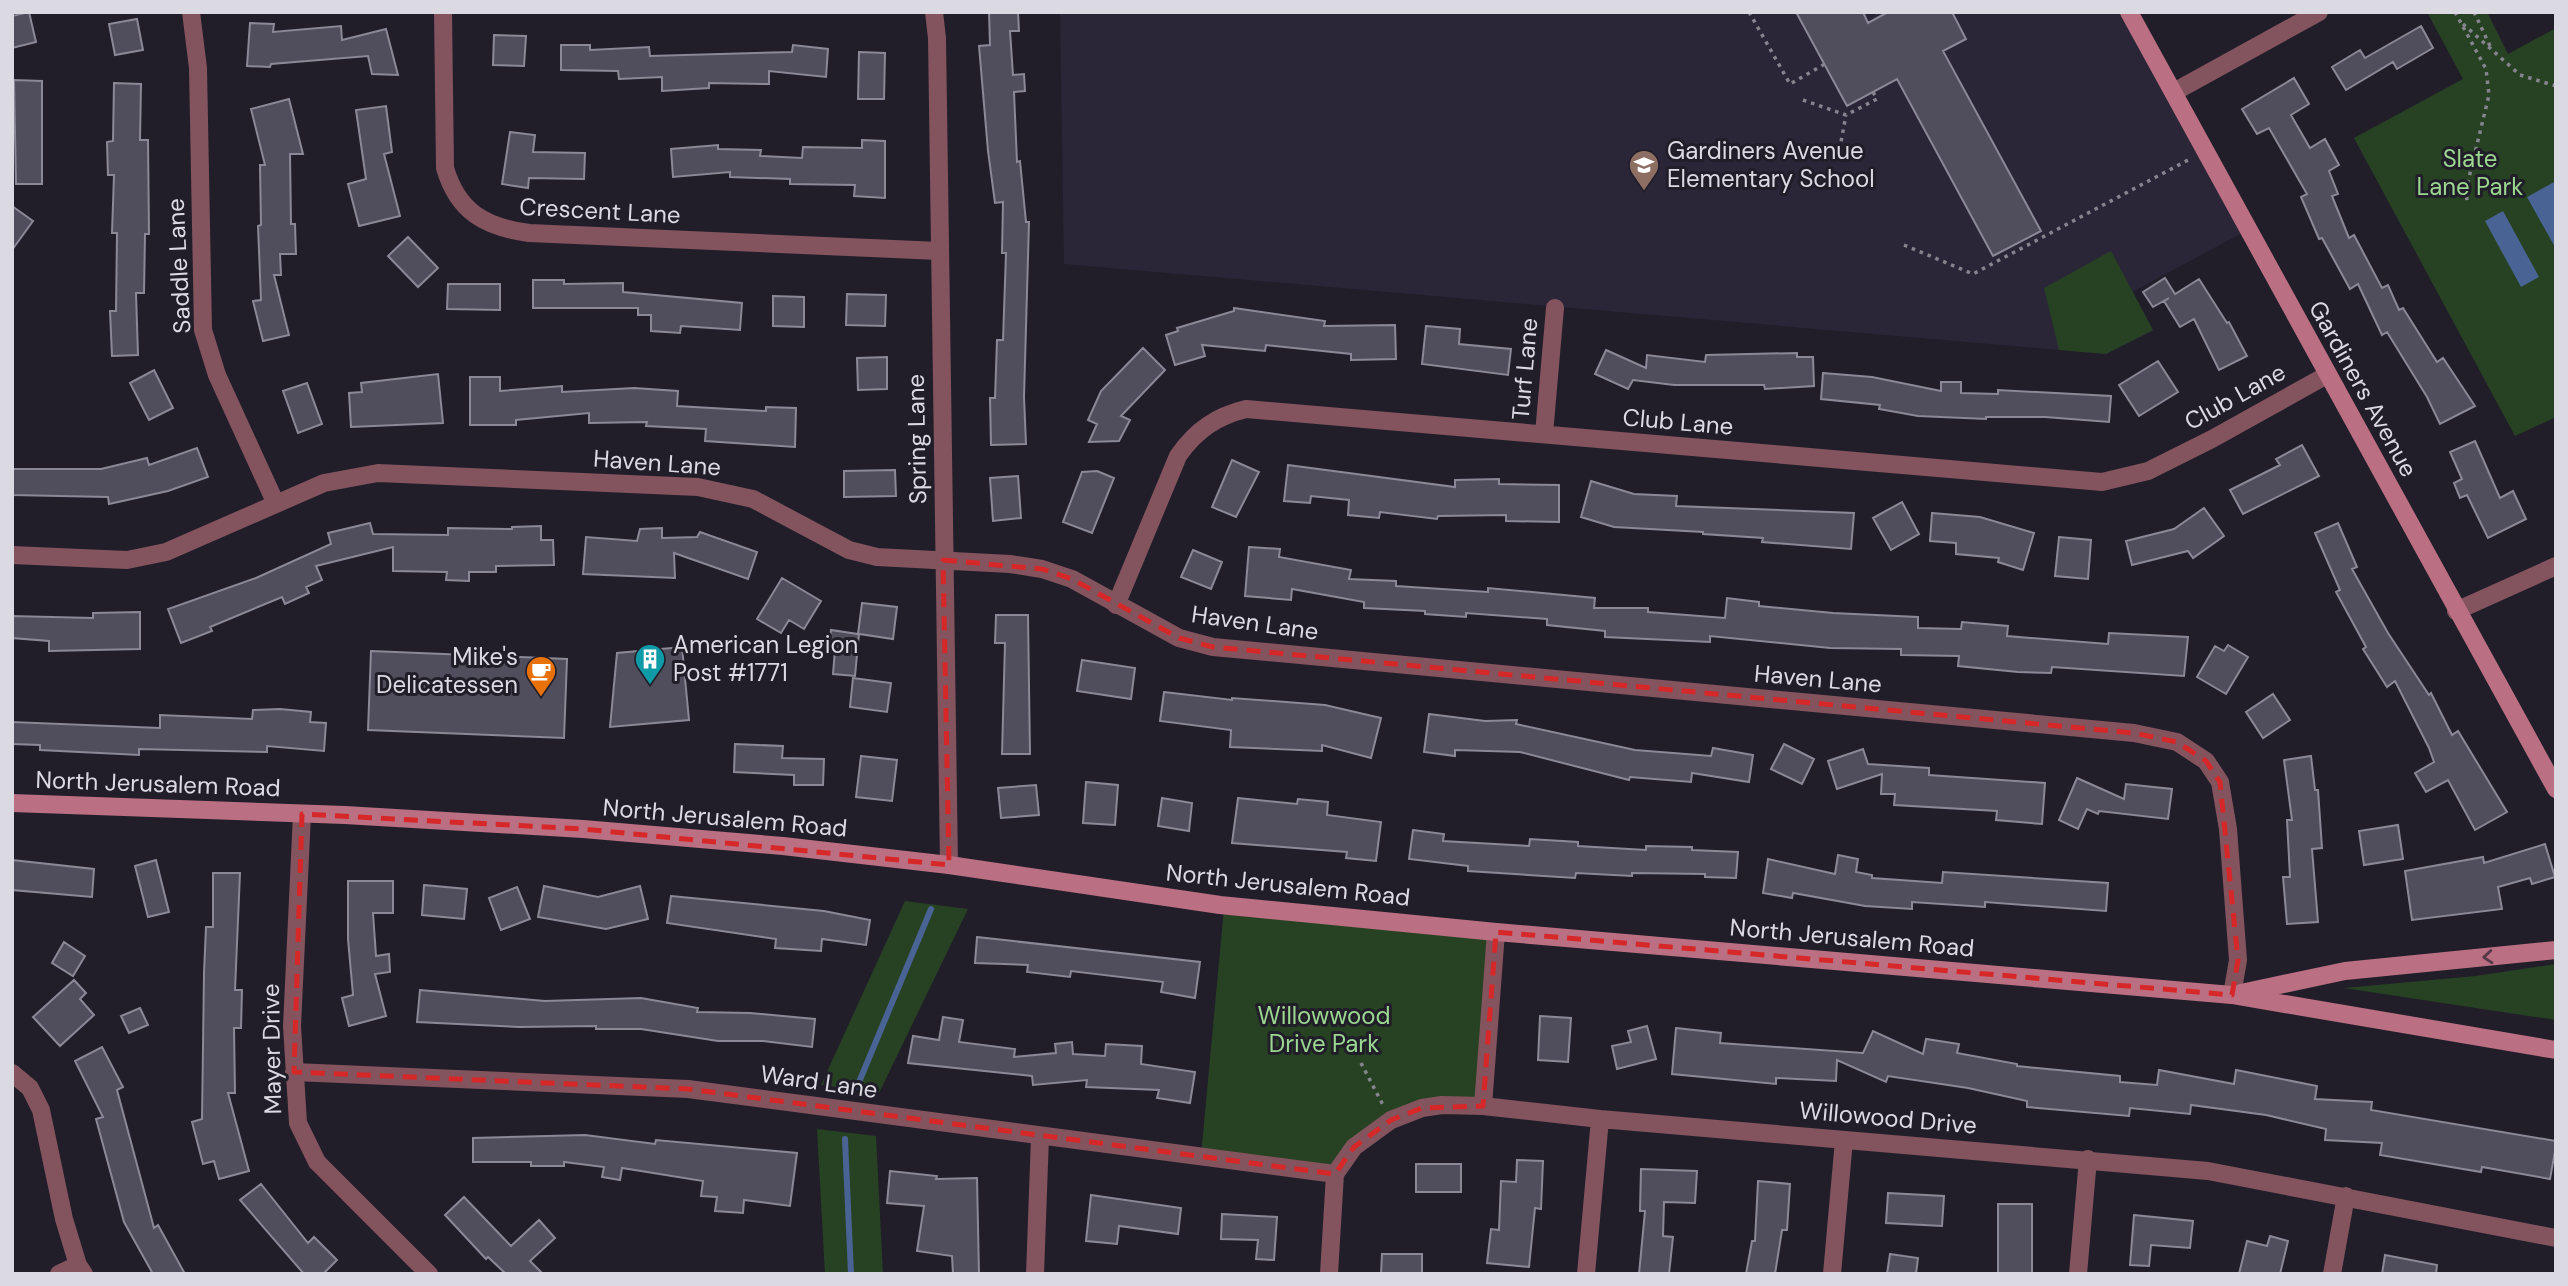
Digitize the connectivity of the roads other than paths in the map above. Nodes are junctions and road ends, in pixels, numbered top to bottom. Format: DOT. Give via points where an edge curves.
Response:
graph roads {
  1 [pos="191,12"];
  2 [pos="443,12"];
  3 [pos="934,12"];
  4 [pos="2129,12"];
  5 [pos="2319,12"];
  6 [pos="2174,92"];
  7 [pos="939,251"];
  8 [pos="1555,308"];
  9 [pos="2327,374"];
  10 [pos="1544,434"];
  11 [pos="276,504"];
  12 [pos="12,555"];
  13 [pos="943,560"];
  14 [pos="2556,566"];
  15 [pos="1116,606"];
  16 [pos="2456,611"];
  17 [pos="2556,789"];
  18 [pos="12,803"];
  19 [pos="302,814"];
  20 [pos="949,865"];
  21 [pos="1496,932"];
  22 [pos="2556,950"];
  23 [pos="2232,995"];
  24 [pos="2556,1050"];
  25 [pos="294,1072"];
  26 [pos="12,1073"];
  27 [pos="1483,1106"];
  28 [pos="1600,1119"];
  29 [pos="1040,1137"];
  30 [pos="1844,1140"];
  31 [pos="2088,1159"];
  32 [pos="1335,1174"];
  33 [pos="2346,1196"];
  34 [pos="2556,1238"];
  35 [pos="81,1270"];
  36 [pos="58,1274"];
  37 [pos="429,1274"];
  38 [pos="1035,1274"];
  39 [pos="1329,1274"];
  40 [pos="1586,1274"];
  41 [pos="1832,1274"];
  42 [pos="2078,1274"];
  43 [pos="2332,1274"];
  1 -- 11 [label="street, Saddle Lane" via="198,68 203,330 217,375"];
  2 -- 7 [label="street, Crescent Lane" via="446,168 452,191 480,219 529,233"];
  3 -- 7 [label="street, Spring Lane"];
  4 -- 6 [label="main road, Gardiners Avenue"];
  5 -- 6 [label="street"];
  6 -- 9 [label="main road, Gardiners Avenue"];
  7 -- 13 [label="street, Spring Lane"];
  8 -- 10 [label="street, Turf Lane"];
  9 -- 10 [label="street, Club Lane" via="2148,471 2102,482"];
  9 -- 16 [label="main road, Gardiners Avenue"];
  10 -- 15 [label="street, Club Lane" via="1275,410 1247,409 1223,415 1191,437 1178,456"];
  11 -- 12 [label="street, Haven Lane" via="166,552 127,560"];
  11 -- 13 [label="street, Haven Lane" via="324,483 378,473 698,487 753,499 849,550 877,557"];
  13 -- 15 [label="street, Haven Lane" via="1042,569 1072,579"];
  13 -- 20 [label="street, Spring Lane"];
  14 -- 16 [label="street"];
  15 -- 23 [label="street, Haven Lane" via="1179,638 1213,647 2134,733 2177,742 2206,761 2220,782 2238,960"];
  16 -- 17 [label="main road, Gardiners Avenue"];
  18 -- 19 [label="main road, North Jerusalem Road"];
  19 -- 20 [label="main road, North Jerusalem Road" via="583,829"];
  19 -- 25 [label="street, Mayer Drive"];
  20 -- 21 [label="main road, North Jerusalem Road" via="1220,905"];
  21 -- 23 [label="main road, North Jerusalem Road"];
  21 -- 27 [label="street"];
  22 -- 23 [label="main road, one-way" via="2345,971"];
  23 -- 24 [label="main road, North Jerusalem Road"];
  25 -- 29 [label="street, Ward Lane" via="688,1089"];
  25 -- 37 [label="street, Mayer Drive" via="298,1123 317,1161"];
  26 -- 35 [label="street" via="30,1088 41,1110 64,1219"];
  27 -- 28 [label="street, Willowood Drive"];
  27 -- 32 [label="street, Willowood Drive" via="1422,1108 1391,1120 1354,1147"];
  28 -- 30 [label="street, Willowood Drive"];
  28 -- 40 [label="street"];
  29 -- 32 [label="street, Ward Lane"];
  29 -- 38 [label="street"];
  30 -- 31 [label="street, Willowood Drive"];
  30 -- 41 [label="street"];
  31 -- 33 [label="street, Willowood Drive" via="2208,1171"];
  31 -- 42 [label="street"];
  32 -- 39 [label="street"];
  33 -- 34 [label="street, Willowood Drive"];
  33 -- 43 [label="street"];
  35 -- 36 [label="street"];
}
